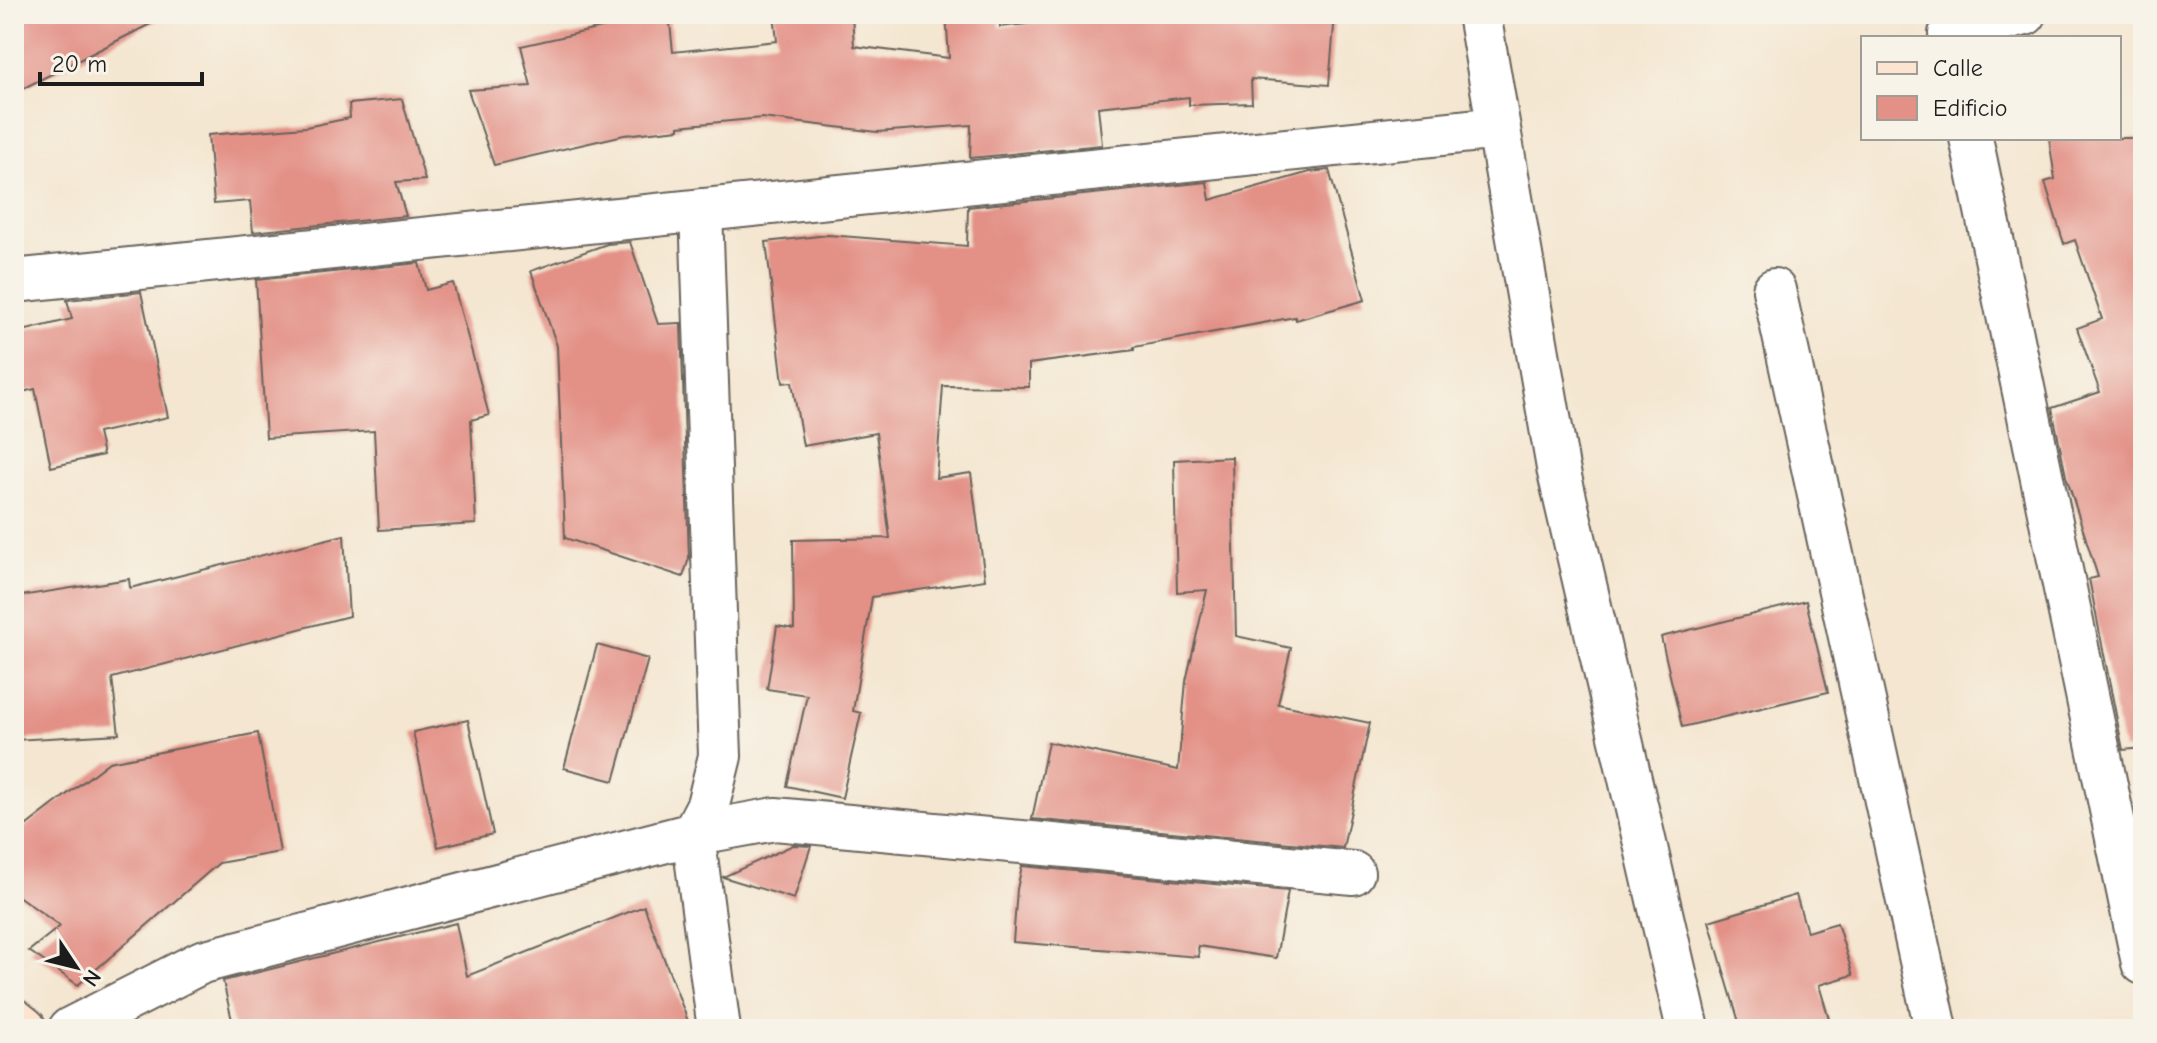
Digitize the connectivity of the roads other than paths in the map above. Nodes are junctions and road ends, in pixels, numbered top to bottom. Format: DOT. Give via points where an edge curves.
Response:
graph roads {
  1 [pos="1479,14"];
  2 [pos="2025,14"];
  3 [pos="1949,29"];
  4 [pos="1499,128"];
  5 [pos="1971,140"];
  6 [pos="701,210"];
  7 [pos="14,281"];
  8 [pos="1774,290"];
  9 [pos="693,834"];
  10 [pos="1353,873"];
  11 [pos="2143,963"];
  12 [pos="14,1021"];
  13 [pos="24,1029"];
  14 [pos="70,1029"];
  15 [pos="719,1029"];
  16 [pos="1688,1029"];
  17 [pos="1936,1029"];
  1 -- 4 [label="street"];
  2 -- 3 [label="street"];
  4 -- 6 [label="street"];
  4 -- 16 [label="street" via="1558,468"];
  5 -- 11 [label="street"];
  6 -- 7 [label="street"];
  6 -- 9 [label="street" via="720,756 708,805"];
  8 -- 17 [label="street"];
  9 -- 10 [label="street" via="775,819"];
  9 -- 14 [label="street" via="202,962"];
  9 -- 15 [label="street"];
  12 -- 13 [label="street"];
}
